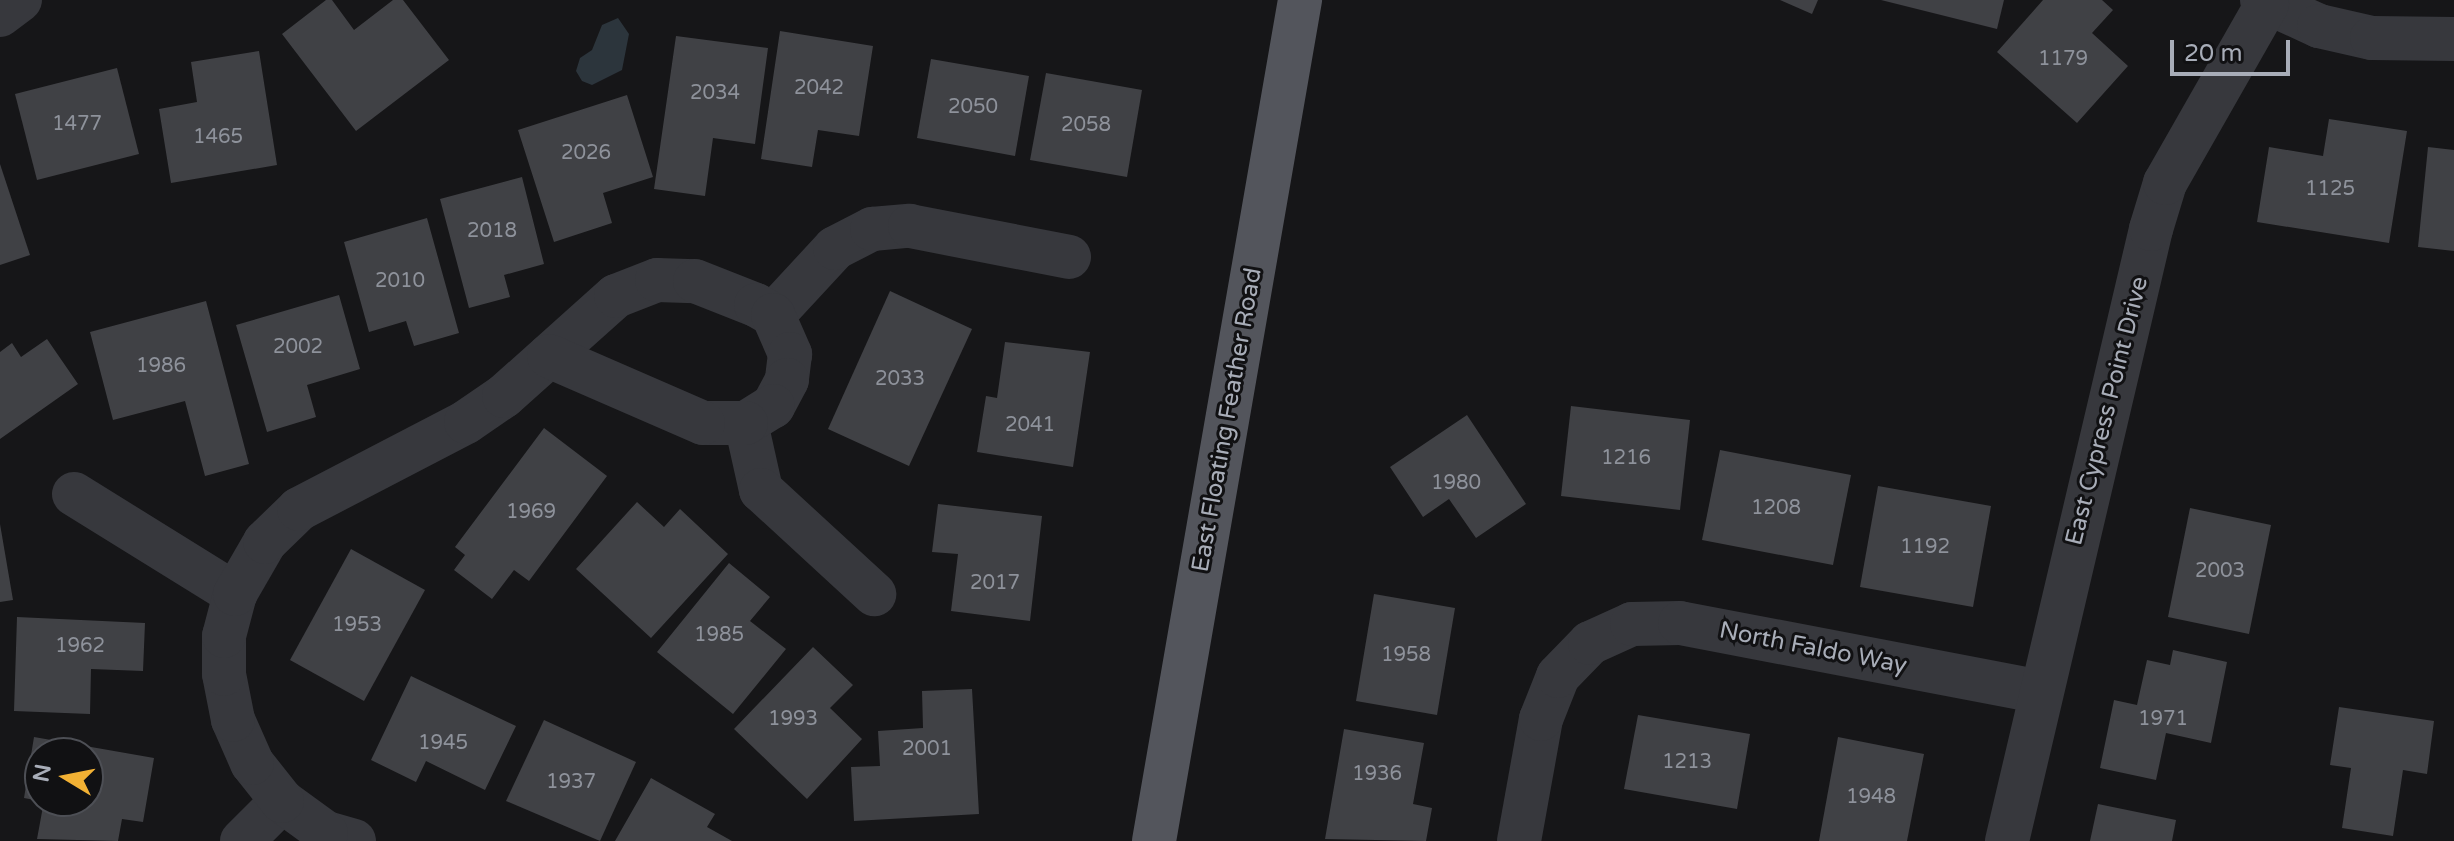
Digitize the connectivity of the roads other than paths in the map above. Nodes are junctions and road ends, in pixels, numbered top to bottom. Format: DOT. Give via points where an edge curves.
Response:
graph roads {
  1 [pos="20,0"];
  2 [pos="1300,0"];
  3 [pos="2264,2"];
  4 [pos="0,15"];
  5 [pos="2454,39"];
  6 [pos="1069,257"];
  7 [pos="773,315"];
  8 [pos="549,356"];
  9 [pos="746,423"];
  10 [pos="74,494"];
  11 [pos="235,594"];
  12 [pos="874,594"];
  13 [pos="2038,691"];
  14 [pos="282,801"];
  15 [pos="242,841"];
  16 [pos="354,841"];
  17 [pos="1154,841"];
  18 [pos="1519,841"];
  19 [pos="2007,841"];
  1 -- 4 [label="street"];
  2 -- 17 [label="main road, East Floating Feather Road"];
  3 -- 5 [label="street" via="2319,26 2372,38"];
  3 -- 13 [label="street, East Cypress Point Drive" via="2165,183"];
  6 -- 7 [label="street" via="910,226 872,229 835,248"];
  7 -- 8 [label="street" via="695,281 657,280 616,296"];
  7 -- 9 [label="street" via="790,354 787,380 773,406"];
  8 -- 9 [label="street" via="703,423"];
  8 -- 11 [label="street" via="466,422 299,509 265,542"];
  9 -- 12 [label="street" via="761,490"];
  10 -- 11 [label="street"];
  11 -- 14 [label="street" via="224,636 224,674 233,720 252,763"];
  13 -- 18 [label="street, North Faldo Way" via="1680,623 1632,624 1590,643 1558,676 1541,719"];
  13 -- 19 [label="street, East Cypress Point Drive"];
  14 -- 15 [label="street"];
  14 -- 16 [label="street" via="326,833"];
}
